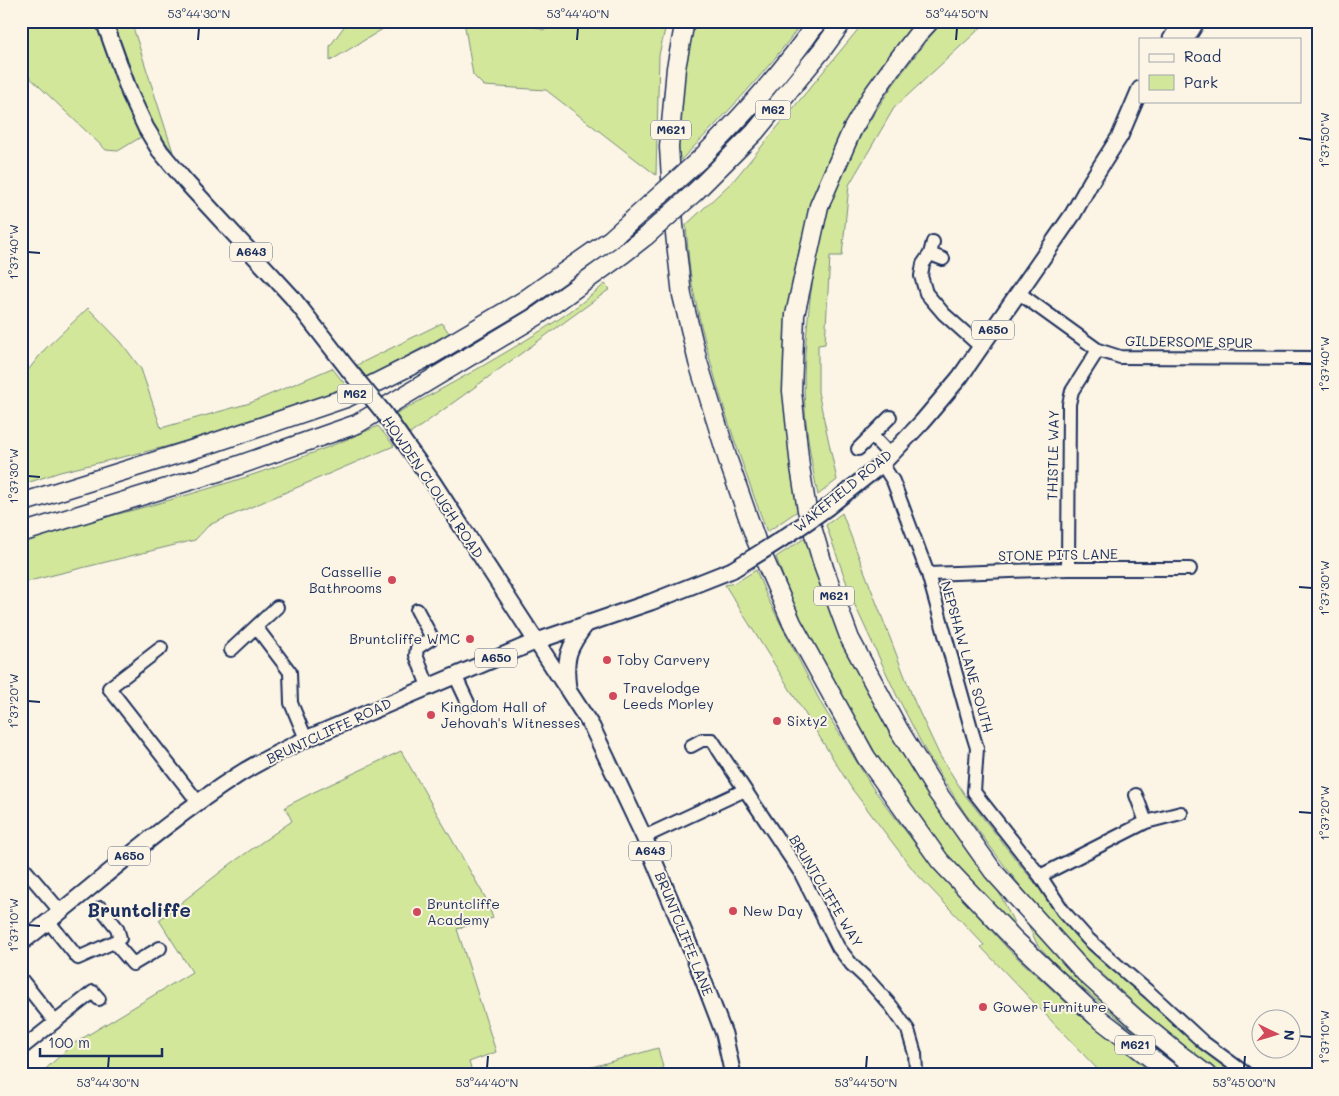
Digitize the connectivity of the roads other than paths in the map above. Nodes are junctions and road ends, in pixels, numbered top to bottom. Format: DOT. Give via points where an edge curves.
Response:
graph roads {
  1 [pos="104,21"];
  2 [pos="685,21"];
  3 [pos="818,21"];
  4 [pos="843,21"];
  5 [pos="854,21"];
  6 [pos="930,21"];
  7 [pos="1182,21"];
  8 [pos="1197,21"];
  9 [pos="1172,38"];
  10 [pos="1187,38"];
  11 [pos="1139,91"];
  12 [pos="1143,102"];
  13 [pos="1125,126"];
  14 [pos="755,132"];
  15 [pos="935,252"];
  16 [pos="1019,293"];
  17 [pos="982,346"];
  18 [pos="1098,350"];
  19 [pos="1318,358"];
  20 [pos="890,417"];
  21 [pos="872,435"];
  22 [pos="858,449"];
  23 [pos="886,460"];
  24 [pos="21,503"];
  25 [pos="21,533"];
  26 [pos="1068,569"];
  27 [pos="1190,569"];
  28 [pos="928,574"];
  29 [pos="278,607"];
  30 [pos="417,610"];
  31 [pos="587,623"];
  32 [pos="256,627"];
  33 [pos="536,641"];
  34 [pos="161,648"];
  35 [pos="231,650"];
  36 [pos="456,675"];
  37 [pos="428,686"];
  38 [pos="568,690"];
  39 [pos="469,705"];
  40 [pos="306,738"];
  41 [pos="691,746"];
  42 [pos="744,790"];
  43 [pos="1136,795"];
  44 [pos="198,802"];
  45 [pos="1181,812"];
  46 [pos="1146,822"];
  47 [pos="644,837"];
  48 [pos="21,865"];
  49 [pos="1040,876"];
  50 [pos="101,908"];
  51 [pos="61,912"];
  52 [pos="48,922"];
  53 [pos="114,942"];
  54 [pos="21,943"];
  55 [pos="160,948"];
  56 [pos="21,979"];
  57 [pos="94,992"];
  58 [pos="55,1022"];
  59 [pos="21,1049"];
  60 [pos="733,1075"];
  61 [pos="915,1075"];
  62 [pos="1173,1075"];
  63 [pos="1207,1075"];
  64 [pos="1248,1075"];
  1 -- 33 [label="main road, HOWDEN CLOUGH ROAD / A643, bridge" via="130,94 160,151 292,297 384,413"];
  2 -- 62 [label="highway, M621" via="676,68 669,147 682,295 698,362 728,460 756,540 792,623 866,757 940,861 1014,939 1090,1009"];
  3 -- 24 [label="highway, M62, bridge" via="772,83 699,160 611,239 523,301 430,356 346,398"];
  4 -- 14 [label="highway, M62"];
  5 -- 14 [label="highway" via="836,45"];
  6 -- 63 [label="highway, M621" via="872,97 852,130 819,206 795,315 792,390 807,510 850,639 937,792 993,871 1085,973 1143,1025"];
  7 -- 9 [label="main road"];
  8 -- 10 [label="main road"];
  11 -- 13 [label="main road, WAKEFIELD ROAD / A650"];
  12 -- 13 [label="main road, WAKEFIELD ROAD / A650"];
  13 -- 16 [label="main road, WAKEFIELD ROAD / A650" via="1073,214"];
  14 -- 25 [label="highway, M62, bridge" via="695,192 623,254 537,316 356,424 225,470"];
  15 -- 17 [label="street" via="922,264 922,284 926,293 944,314"];
  16 -- 17 [label="main road, WAKEFIELD ROAD / A650"];
  16 -- 18 [label="street, GILDERSOME SPUR"];
  17 -- 23 [label="main road, WAKEFIELD ROAD / A650" via="960,377"];
  18 -- 19 [label="street, GILDERSOME SPUR" via="1120,357"];
  18 -- 26 [label="street, THISTLE WAY" via="1072,391 1068,404"];
  20 -- 21 [label="street"];
  21 -- 22 [label="street"];
  21 -- 23 [label="street, NEPSHAW LANE SOUTH"];
  23 -- 28 [label="street, NEPSHAW LANE SOUTH"];
  23 -- 31 [label="main road, WAKEFIELD ROAD / A650, bridge" via="806,523 732,570"];
  26 -- 27 [label="street, STONE PITS LANE"];
  26 -- 28 [label="street, STONE PITS LANE"];
  28 -- 49 [label="street, NEPSHAW LANE SOUTH" via="977,748 974,792"];
  29 -- 32 [label="street"];
  30 -- 37 [label="street" via="432,638 417,648 416,655"];
  31 -- 33 [label="main road, WAKEFIELD ROAD / A650"];
  31 -- 38 [label="main road" via="568,651"];
  32 -- 35 [label="street"];
  32 -- 40 [label="street" via="290,672 291,703"];
  33 -- 36 [label="main road, BRUNTCLIFFE ROAD / A650"];
  33 -- 38 [label="main road, BRUNTCLIFFE LANE / A643"];
  34 -- 44 [label="street" via="109,688"];
  36 -- 37 [label="main road, BRUNTCLIFFE ROAD / A650"];
  36 -- 39 [label="street"];
  37 -- 40 [label="main road, BRUNTCLIFFE ROAD / A650"];
  38 -- 47 [label="main road, BRUNTCLIFFE LANE / A643" via="592,727"];
  40 -- 44 [label="main road, BRUNTCLIFFE ROAD / A650" via="240,773"];
  41 -- 42 [label="street, BRUNTCLIFFE WAY" via="702,740 712,740"];
  42 -- 47 [label="street"];
  42 -- 61 [label="street, BRUNTCLIFFE WAY" via="800,872 838,947 892,1007 908,1030 915,1054"];
  43 -- 46 [label="street"];
  44 -- 51 [label="main road, BRUNTCLIFFE ROAD / A650"];
  45 -- 46 [label="street"];
  46 -- 49 [label="street"];
  47 -- 60 [label="main road, BRUNTCLIFFE LANE / A643" via="724,1034"];
  48 -- 51 [label="street"];
  49 -- 64 [label="street, NEPSHAW LANE SOUTH" via="1063,911 1088,939 1203,1042"];
  50 -- 53 [label="street" via="117,928 120,938"];
  51 -- 52 [label="main road, BRUNTCLIFFE ROAD / A650"];
  52 -- 53 [label="street" via="78,958"];
  52 -- 54 [label="main road, BRUNTCLIFFE ROAD / A650"];
  53 -- 55 [label="street" via="133,964"];
  56 -- 58 [label="street"];
  57 -- 58 [label="street"];
  58 -- 59 [label="street"];
}
